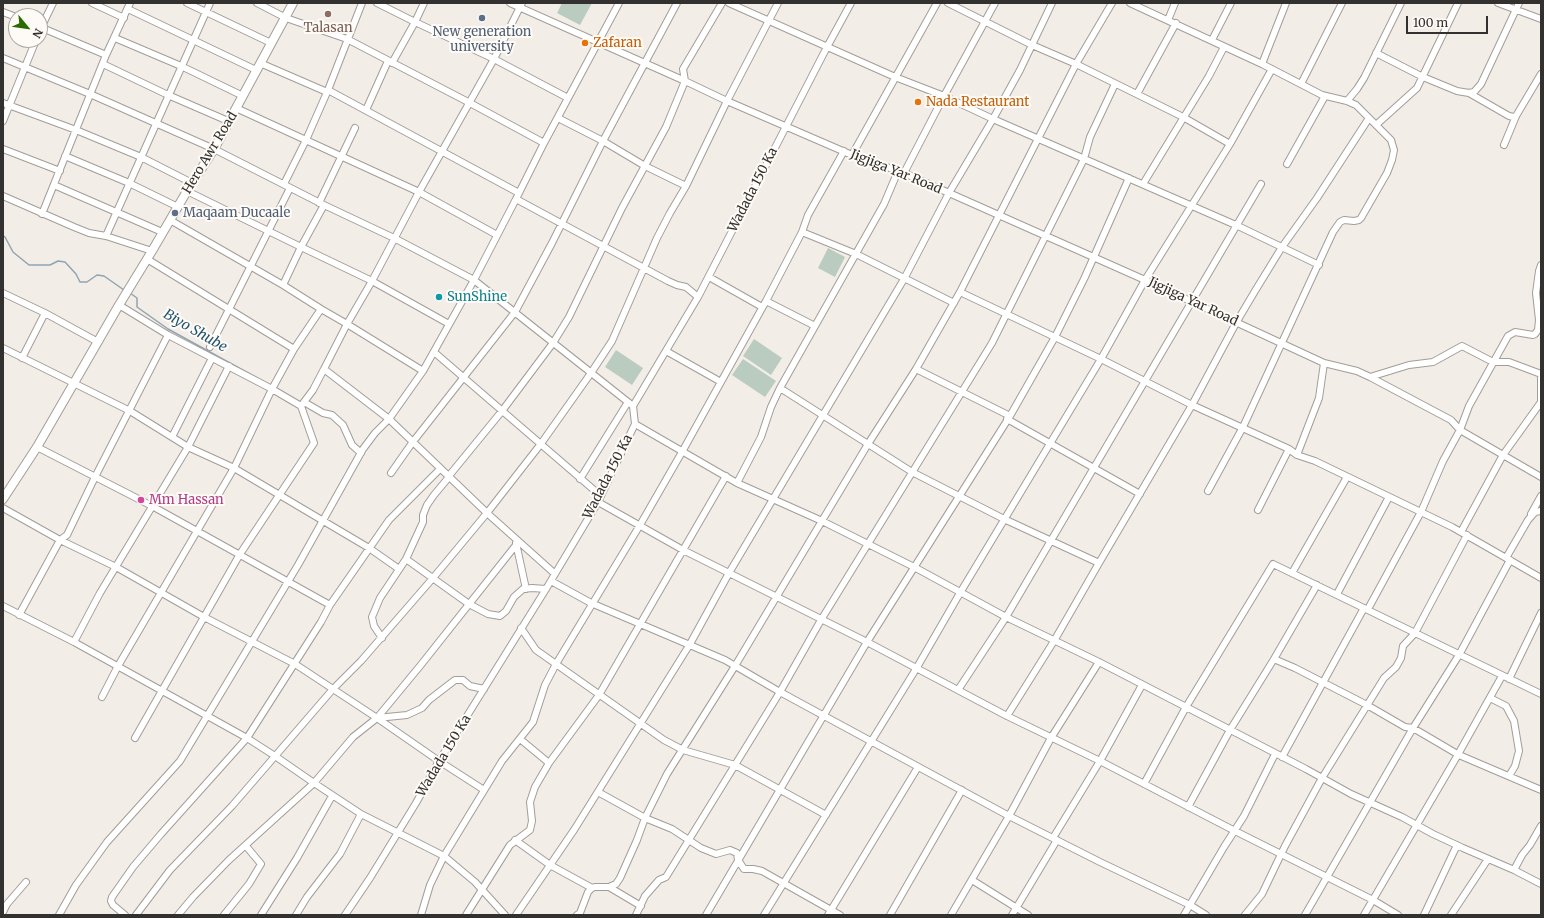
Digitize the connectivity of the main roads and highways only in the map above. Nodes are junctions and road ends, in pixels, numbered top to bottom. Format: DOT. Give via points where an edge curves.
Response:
graph roads {
  1 [pos="293,3"];
  2 [pos="3,499"];
  1 -- 2 [label="main road, Hero Awr Road" via="214,150 162,232 37,447"];
}
